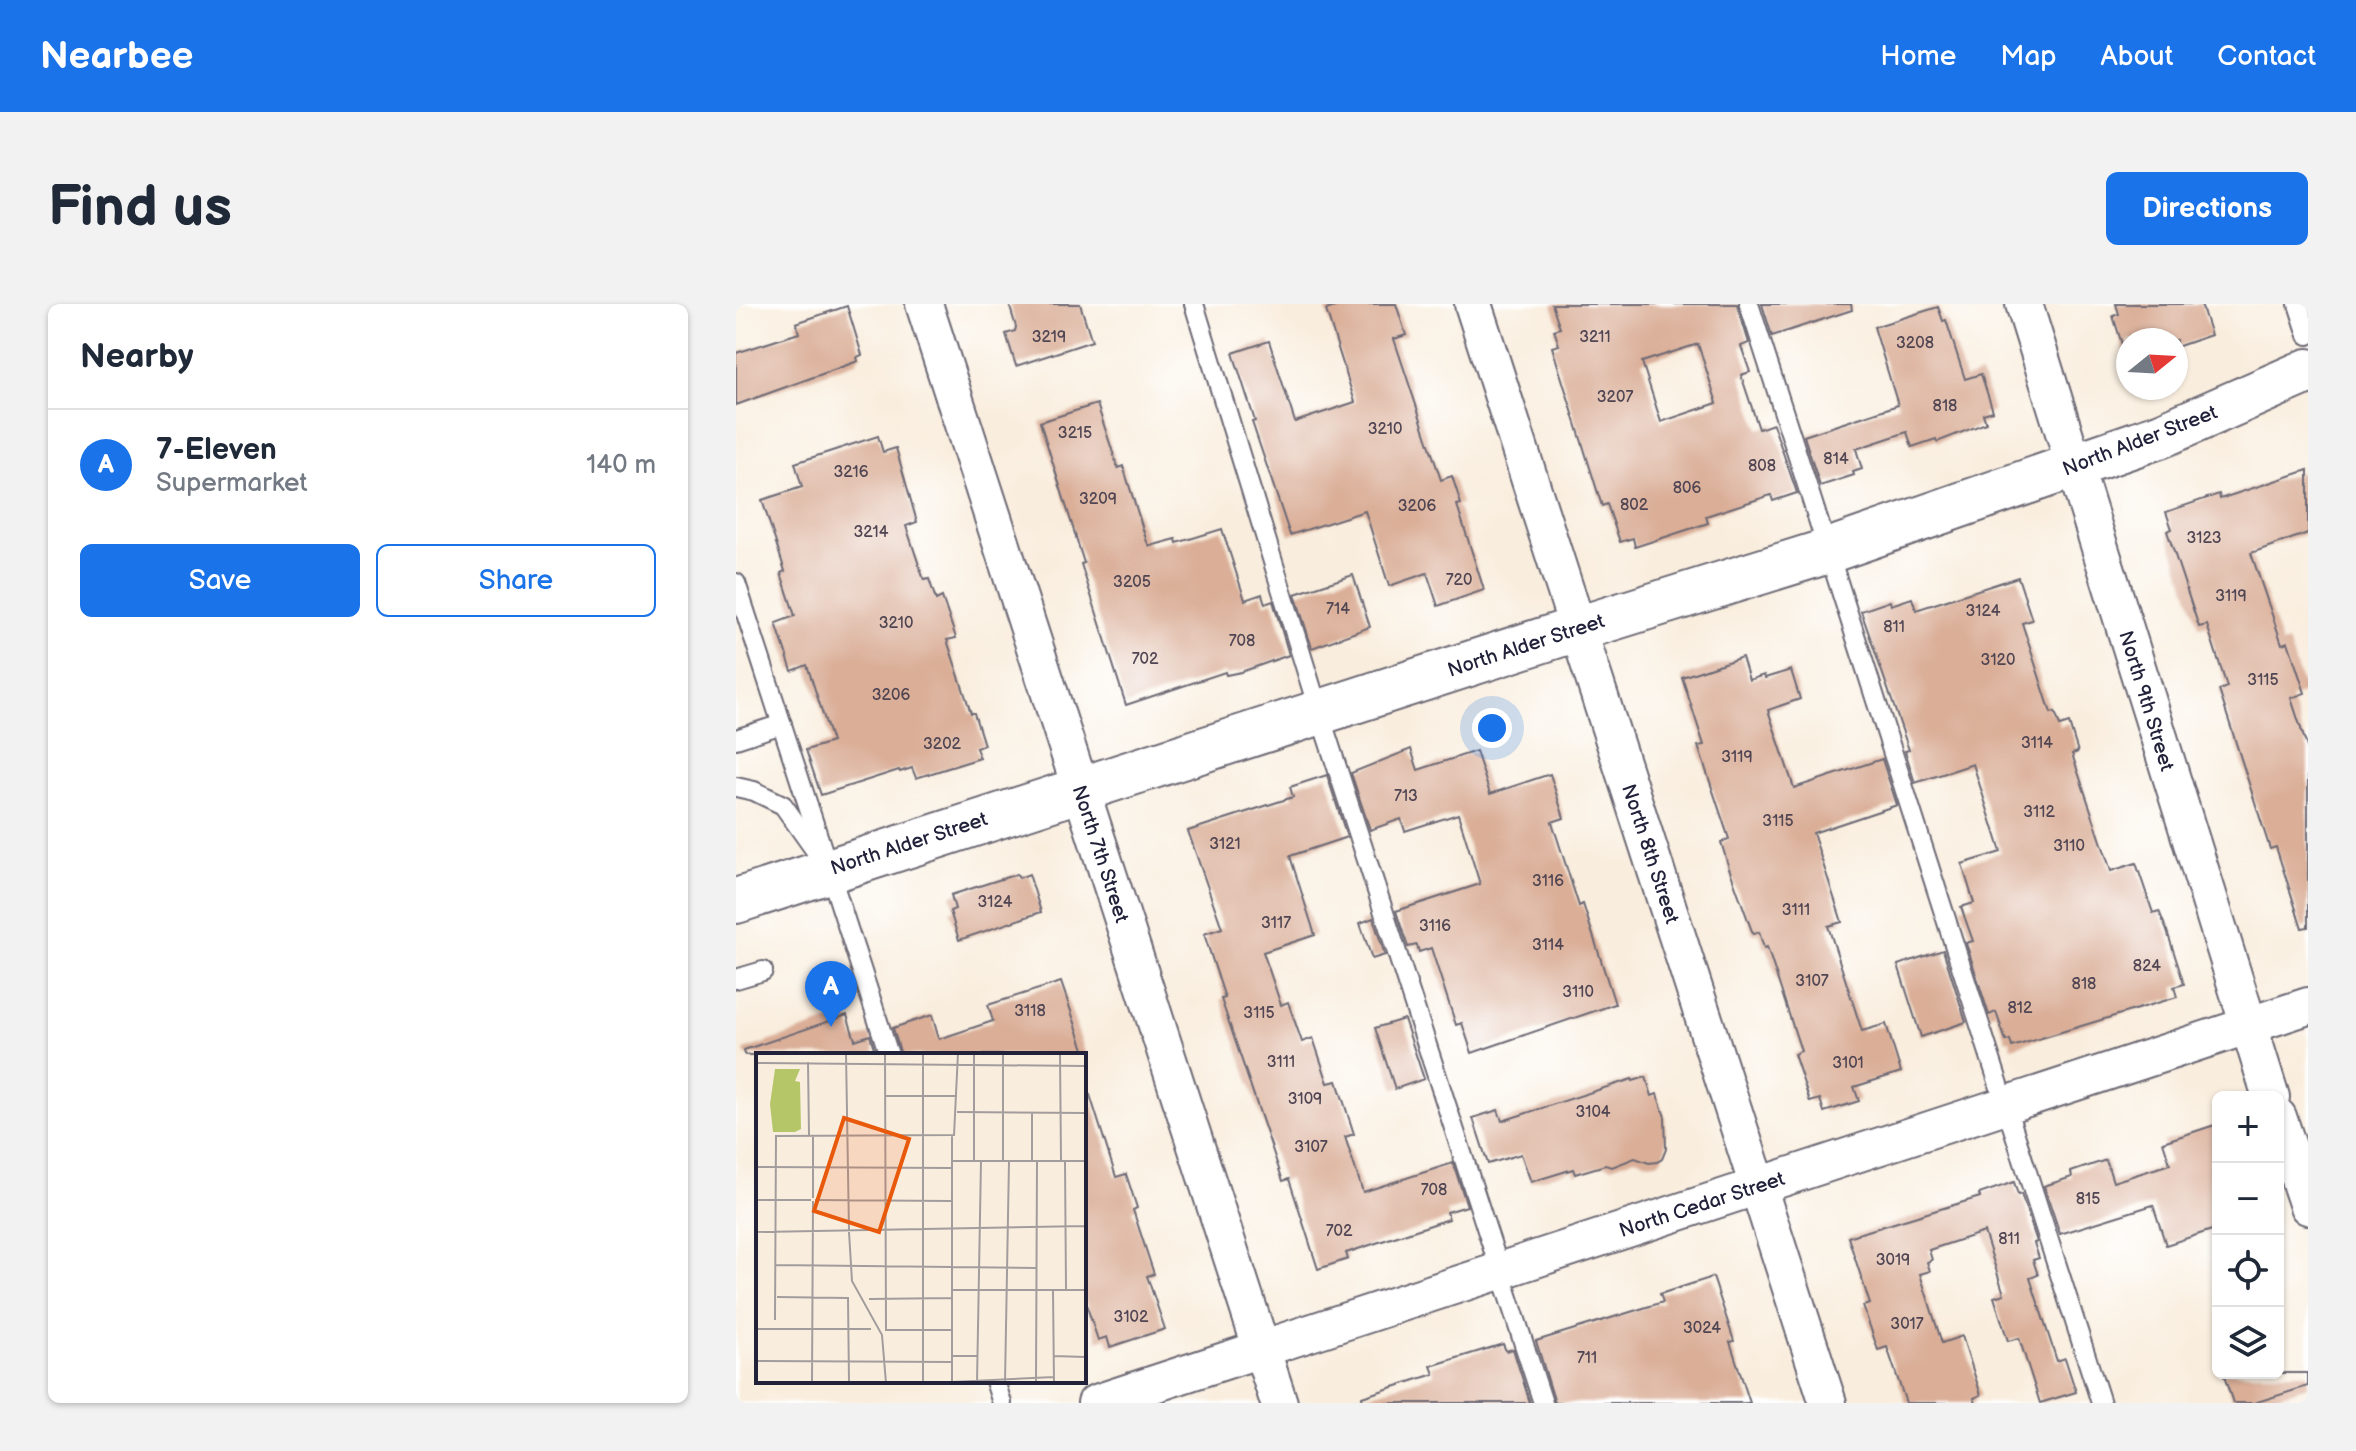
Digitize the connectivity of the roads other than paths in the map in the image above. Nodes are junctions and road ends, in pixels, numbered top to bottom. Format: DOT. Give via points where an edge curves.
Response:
graph roads {
  1 [pos="924,304"];
  2 [pos="1194,304"];
  3 [pos="1473,304"];
  4 [pos="1749,304"];
  5 [pos="2024,304"];
  6 [pos="2298,304"];
  7 [pos="2308,335"];
  8 [pos="2308,371"];
  9 [pos="2074,467"];
  10 [pos="1828,551"];
  11 [pos="736,583"];
  12 [pos="1577,629"];
  13 [pos="1319,712"];
  14 [pos="782,724"];
  15 [pos="736,739"];
  16 [pos="736,787"];
  17 [pos="1079,789"];
  18 [pos="829,870"];
  19 [pos="736,901"];
  20 [pos="763,971"];
  21 [pos="736,979"];
  22 [pos="2308,1006"];
  23 [pos="2247,1026"];
  24 [pos="888,1053"];
  25 [pos="2269,1091"];
  26 [pos="2005,1105"];
  27 [pos="2284,1135"];
  28 [pos="1758,1186"];
  29 [pos="2308,1206"];
  30 [pos="1500,1271"];
  31 [pos="1261,1349"];
  32 [pos="996,1383"];
  33 [pos="1002,1403"];
  34 [pos="1096,1403"];
  35 [pos="1279,1403"];
  36 [pos="1543,1403"];
  37 [pos="1828,1403"];
  38 [pos="2101,1403"];
  1 -- 17 [label="street, North 7th Street"];
  2 -- 13 [label="lane"];
  3 -- 12 [label="street, North 8th Street"];
  4 -- 10 [label="lane"];
  5 -- 9 [label="street, North 9th Street"];
  6 -- 7 [label="lane"];
  8 -- 9 [label="street, North Alder Street"];
  9 -- 10 [label="street, North Alder Street"];
  9 -- 23 [label="street, North 9th Street"];
  10 -- 12 [label="street, North Alder Street"];
  10 -- 26 [label="lane"];
  11 -- 14 [label="lane"];
  12 -- 13 [label="street, North Alder Street"];
  12 -- 28 [label="street, North 8th Street"];
  13 -- 17 [label="street, North Alder Street"];
  13 -- 30 [label="lane"];
  14 -- 15 [label="lane"];
  14 -- 18 [label="lane"];
  16 -- 18 [label="lane" via="783,805"];
  17 -- 18 [label="street, North Alder Street"];
  17 -- 31 [label="street, North 7th Street"];
  18 -- 19 [label="street, North Alder Street"];
  18 -- 24 [label="lane"];
  20 -- 21 [label="lane"];
  22 -- 23 [label="street, North Cedar Street"];
  23 -- 25 [label="street, North 9th Street"];
  23 -- 26 [label="street, North Cedar Street"];
  26 -- 28 [label="street, North Cedar Street"];
  26 -- 38 [label="lane"];
  27 -- 29 [label="street"];
  28 -- 30 [label="street, North Cedar Street"];
  28 -- 37 [label="street, North 8th Street"];
  30 -- 31 [label="street, North Cedar Street"];
  30 -- 36 [label="lane"];
  31 -- 34 [label="street, North Cedar Street"];
  31 -- 35 [label="street, North 7th Street"];
  32 -- 33 [label="lane"];
}
